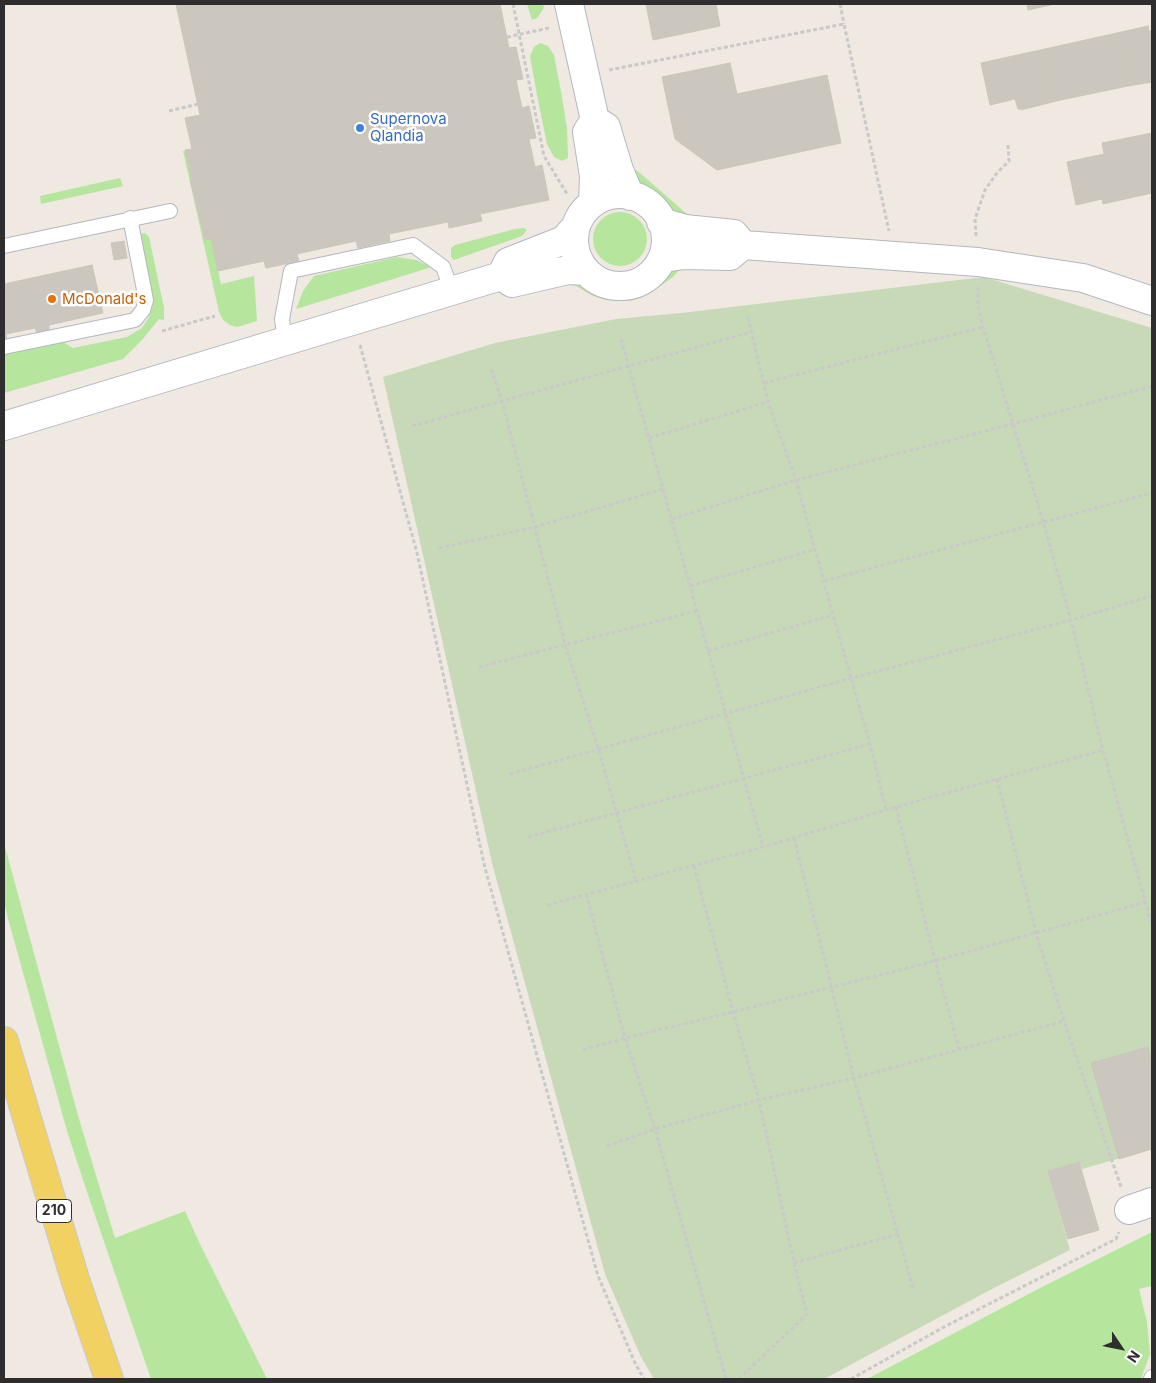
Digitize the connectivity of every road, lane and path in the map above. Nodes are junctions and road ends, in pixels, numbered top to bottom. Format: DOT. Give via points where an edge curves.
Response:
graph roads {
  1 [pos="513,4"];
  2 [pos="569,4"];
  3 [pos="840,4"];
  4 [pos="844,24"];
  5 [pos="555,26"];
  6 [pos="520,34"];
  7 [pos="507,37"];
  8 [pos="607,71"];
  9 [pos="198,104"];
  10 [pos="170,111"];
  11 [pos="595,120"];
  12 [pos="1008,145"];
  13 [pos="630,196"];
  14 [pos="580,199"];
  15 [pos="170,211"];
  16 [pos="130,218"];
  17 [pos="662,222"];
  18 [pos="576,226"];
  19 [pos="743,245"];
  20 [pos="4,246"];
  21 [pos="894,256"];
  22 [pos="663,258"];
  23 [pos="978,262"];
  24 [pos="585,271"];
  25 [pos="501,276"];
  26 [pos="452,291"];
  27 [pos="1152,301"];
  28 [pos="214,316"];
  29 [pos="748,317"];
  30 [pos="983,327"];
  31 [pos="162,331"];
  32 [pos="751,332"];
  33 [pos="357,338"];
  34 [pos="622,339"];
  35 [pos="285,342"];
  36 [pos="4,347"];
  37 [pos="629,366"];
  38 [pos="491,369"];
  39 [pos="764,383"];
  40 [pos="1152,386"];
  41 [pos="502,401"];
  42 [pos="768,402"];
  43 [pos="1013,424"];
  44 [pos="4,426"];
  45 [pos="412,426"];
  46 [pos="649,438"];
  47 [pos="796,480"];
  48 [pos="663,489"];
  49 [pos="1152,493"];
  50 [pos="672,519"];
  51 [pos="1043,521"];
  52 [pos="535,526"];
  53 [pos="439,548"];
  54 [pos="816,549"];
  55 [pos="824,582"];
  56 [pos="690,586"];
  57 [pos="1152,596"];
  58 [pos="697,611"];
  59 [pos="833,615"];
  60 [pos="1072,620"];
  61 [pos="565,644"];
  62 [pos="708,651"];
  63 [pos="479,667"];
  64 [pos="852,678"];
  65 [pos="726,714"];
  66 [pos="870,744"];
  67 [pos="598,748"];
  68 [pos="1103,750"];
  69 [pos="510,774"];
  70 [pos="744,778"];
  71 [pos="997,779"];
  72 [pos="896,807"];
  73 [pos="886,810"];
  74 [pos="616,812"];
  75 [pos="528,837"];
  76 [pos="794,838"];
  77 [pos="763,847"];
  78 [pos="694,866"];
  79 [pos="636,881"];
  80 [pos="586,894"];
  81 [pos="1146,902"];
  82 [pos="547,905"];
  83 [pos="1152,926"];
  84 [pos="1036,933"];
  85 [pos="935,961"];
  86 [pos="832,986"];
  87 [pos="733,1012"];
  88 [pos="1064,1022"];
  89 [pos="625,1038"];
  90 [pos="4,1041"];
  91 [pos="960,1049"];
  92 [pos="583,1050"];
  93 [pos="854,1078"];
  94 [pos="759,1100"];
  95 [pos="655,1129"];
  96 [pos="607,1146"];
  97 [pos="1141,1206"];
  98 [pos="898,1234"];
  99 [pos="794,1263"];
  100 [pos="912,1288"];
  101 [pos="109,1379"];
  102 [pos="644,1379"];
  103 [pos="726,1379"];
  104 [pos="739,1379"];
  105 [pos="851,1379"];
  1 -- 6 [label="path"];
  2 -- 11 [label="street"];
  3 -- 4 [label="path"];
  4 -- 8 [label="path"];
  4 -- 21 [label="path"];
  5 -- 6 [label="path"];
  6 -- 7 [label="path"];
  6 -- 14 [label="path" via="544,156"];
  9 -- 10 [label="path"];
  11 -- 13 [label="street" via="606,127 618,170"];
  11 -- 14 [label="street" via="587,132 594,176"];
  12 -- 23 [label="path" via="1009,161 985,190 975,219"];
  13 -- 14 [label="street"];
  13 -- 17 [label="street" via="650,205"];
  14 -- 18 [label="street" via="582,215"];
  15 -- 16 [label="lane"];
  16 -- 20 [label="lane"];
  16 -- 36 [label="lane" via="146,300 135,320"];
  17 -- 19 [label="street" via="685,229 734,234"];
  17 -- 22 [label="street" via="666,243"];
  18 -- 24 [label="street" via="575,250"];
  18 -- 25 [label="street" via="564,240 508,262"];
  19 -- 21 [label="street"];
  19 -- 22 [label="street" via="730,256"];
  21 -- 23 [label="street"];
  22 -- 24 [label="street" via="642,281 628,286 612,286 597,281"];
  23 -- 27 [label="street" via="1083,278"];
  23 -- 30 [label="path" via="978,307"];
  24 -- 25 [label="street" via="568,270 512,283"];
  25 -- 26 [label="street"];
  26 -- 35 [label="street"];
  26 -- 35 [label="lane" via="443,267 413,245 292,272 282,319"];
  28 -- 31 [label="path"];
  29 -- 32 [label="path"];
  30 -- 39 [label="path"];
  30 -- 43 [label="path"];
  32 -- 37 [label="path"];
  32 -- 39 [label="path"];
  33 -- 102 [label="path" via="417,553 485,868 598,1276"];
  34 -- 37 [label="path"];
  35 -- 44 [label="street"];
  37 -- 41 [label="path"];
  37 -- 46 [label="path"];
  38 -- 41 [label="path"];
  39 -- 42 [label="path"];
  40 -- 43 [label="path"];
  41 -- 45 [label="path"];
  41 -- 52 [label="path"];
  42 -- 46 [label="path"];
  42 -- 47 [label="path"];
  43 -- 47 [label="path"];
  43 -- 51 [label="path"];
  46 -- 48 [label="path"];
  47 -- 50 [label="path"];
  47 -- 54 [label="path"];
  48 -- 50 [label="path"];
  48 -- 52 [label="path"];
  49 -- 51 [label="path"];
  50 -- 56 [label="path"];
  51 -- 55 [label="path"];
  51 -- 60 [label="path"];
  52 -- 53 [label="path"];
  52 -- 61 [label="path"];
  54 -- 55 [label="path"];
  54 -- 56 [label="path"];
  55 -- 59 [label="path"];
  56 -- 58 [label="path"];
  57 -- 60 [label="path"];
  58 -- 61 [label="path"];
  58 -- 62 [label="path"];
  59 -- 62 [label="path"];
  59 -- 64 [label="path"];
  60 -- 64 [label="path"];
  60 -- 68 [label="path"];
  61 -- 63 [label="path"];
  61 -- 67 [label="path"];
  62 -- 65 [label="path"];
  64 -- 65 [label="path"];
  64 -- 66 [label="path"];
  65 -- 67 [label="path"];
  65 -- 70 [label="path"];
  66 -- 70 [label="path"];
  66 -- 73 [label="path"];
  67 -- 69 [label="path"];
  67 -- 74 [label="path"];
  68 -- 71 [label="path"];
  68 -- 81 [label="path"];
  70 -- 74 [label="path"];
  70 -- 77 [label="path"];
  71 -- 72 [label="path"];
  71 -- 84 [label="path"];
  72 -- 73 [label="path"];
  72 -- 85 [label="path"];
  73 -- 76 [label="path"];
  74 -- 75 [label="path"];
  74 -- 79 [label="path"];
  76 -- 77 [label="path"];
  76 -- 86 [label="path"];
  77 -- 78 [label="path"];
  78 -- 79 [label="path"];
  78 -- 87 [label="path"];
  79 -- 80 [label="path"];
  80 -- 82 [label="path"];
  80 -- 89 [label="path"];
  81 -- 83 [label="path"];
  81 -- 84 [label="path"];
  84 -- 85 [label="path"];
  84 -- 88 [label="path"];
  85 -- 86 [label="path"];
  85 -- 91 [label="path"];
  86 -- 87 [label="path"];
  86 -- 93 [label="path"];
  87 -- 89 [label="path"];
  87 -- 94 [label="path"];
  88 -- 91 [label="path"];
  88 -- 97 [label="path"];
  89 -- 92 [label="path"];
  89 -- 95 [label="path"];
  90 -- 101 [label="main road, 210" via="75,1279"];
  91 -- 93 [label="path"];
  93 -- 94 [label="path"];
  93 -- 98 [label="path"];
  94 -- 95 [label="path"];
  94 -- 99 [label="path"];
  95 -- 96 [label="path"];
  95 -- 103 [label="path"];
  97 -- 105 [label="path" via="1116,1240 944,1327"];
  98 -- 99 [label="path"];
  98 -- 100 [label="path"];
  99 -- 104 [label="path" via="807,1314"];
}
